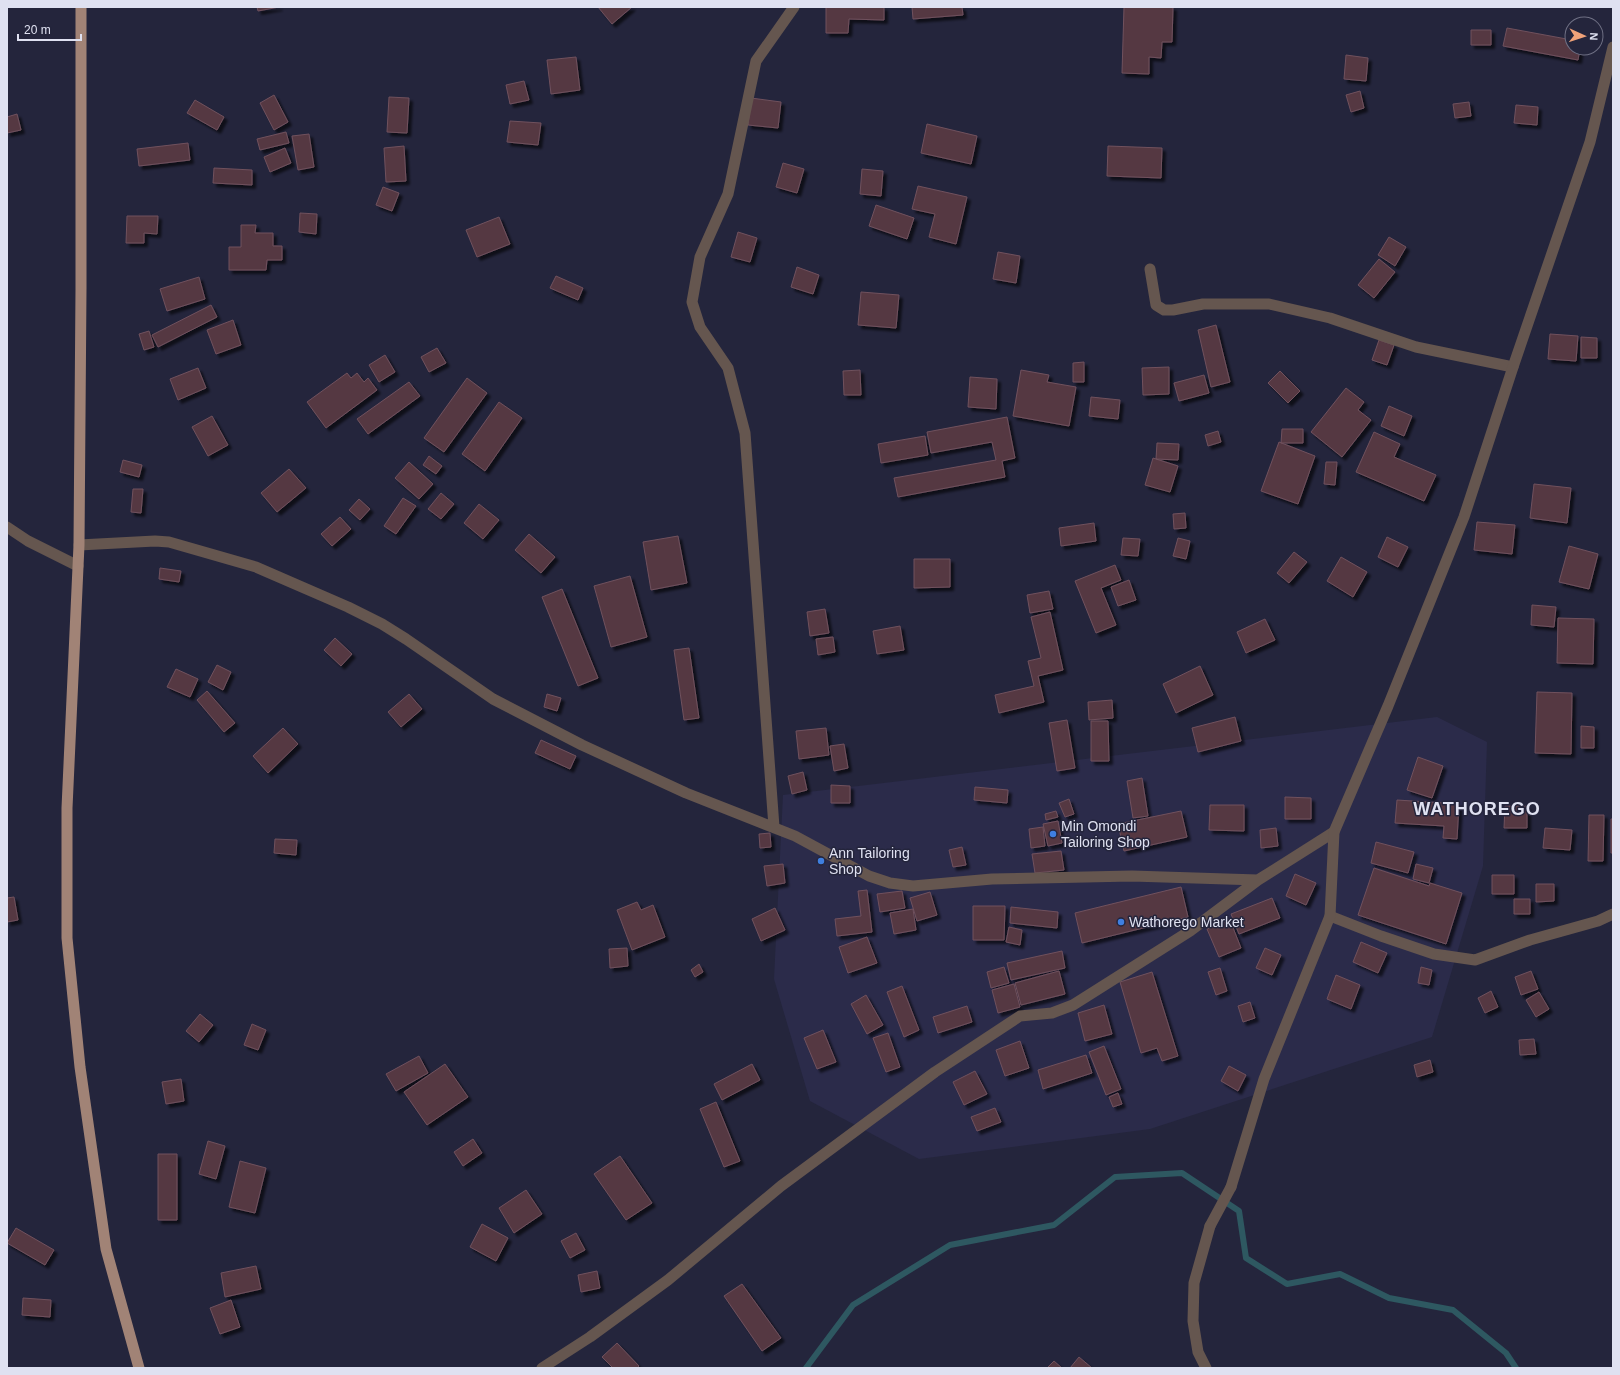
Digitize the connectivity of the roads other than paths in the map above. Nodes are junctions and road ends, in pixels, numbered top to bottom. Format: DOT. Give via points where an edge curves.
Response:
graph roads {
  1 [pos="81,7"];
  2 [pos="794,7"];
  3 [pos="1613,47"];
  4 [pos="1150,269"];
  5 [pos="1513,367"];
  6 [pos="7,527"];
  7 [pos="79,545"];
  8 [pos="78,566"];
  9 [pos="774,827"];
  10 [pos="1334,832"];
  11 [pos="1258,880"];
  12 [pos="1613,914"];
  13 [pos="1330,916"];
  14 [pos="139,1368"];
  15 [pos="542,1368"];
  16 [pos="1206,1368"];
  1 -- 7 [label="main road"];
  2 -- 9 [label="street" via="756,61 728,194 700,257 692,302 700,327 728,368 745,433"];
  3 -- 5 [label="street" via="1590,142"];
  4 -- 5 [label="street" via="1156,305 1164,310 1203,304 1269,304 1330,318 1416,347"];
  5 -- 10 [label="street" via="1464,517"];
  6 -- 8 [label="street" via="28,541"];
  7 -- 8 [label="main road"];
  7 -- 9 [label="street" via="169,542 256,567 382,624 493,699 582,745 686,793"];
  8 -- 14 [label="main road" via="67,808 67,938 80,1067 106,1249"];
  9 -- 11 [label="street" via="869,876 890,883 914,886 992,879 1124,877"];
  10 -- 11 [label="street"];
  10 -- 13 [label="street"];
  11 -- 15 [label="street" via="1190,931 1073,1005 1052,1013 1020,1016 935,1072 782,1186 668,1280 590,1337"];
  12 -- 13 [label="street" via="1475,960 1434,954"];
  13 -- 16 [label="street" via="1264,1079 1231,1187 1210,1226 1194,1283 1193,1321 1198,1352"];
}
